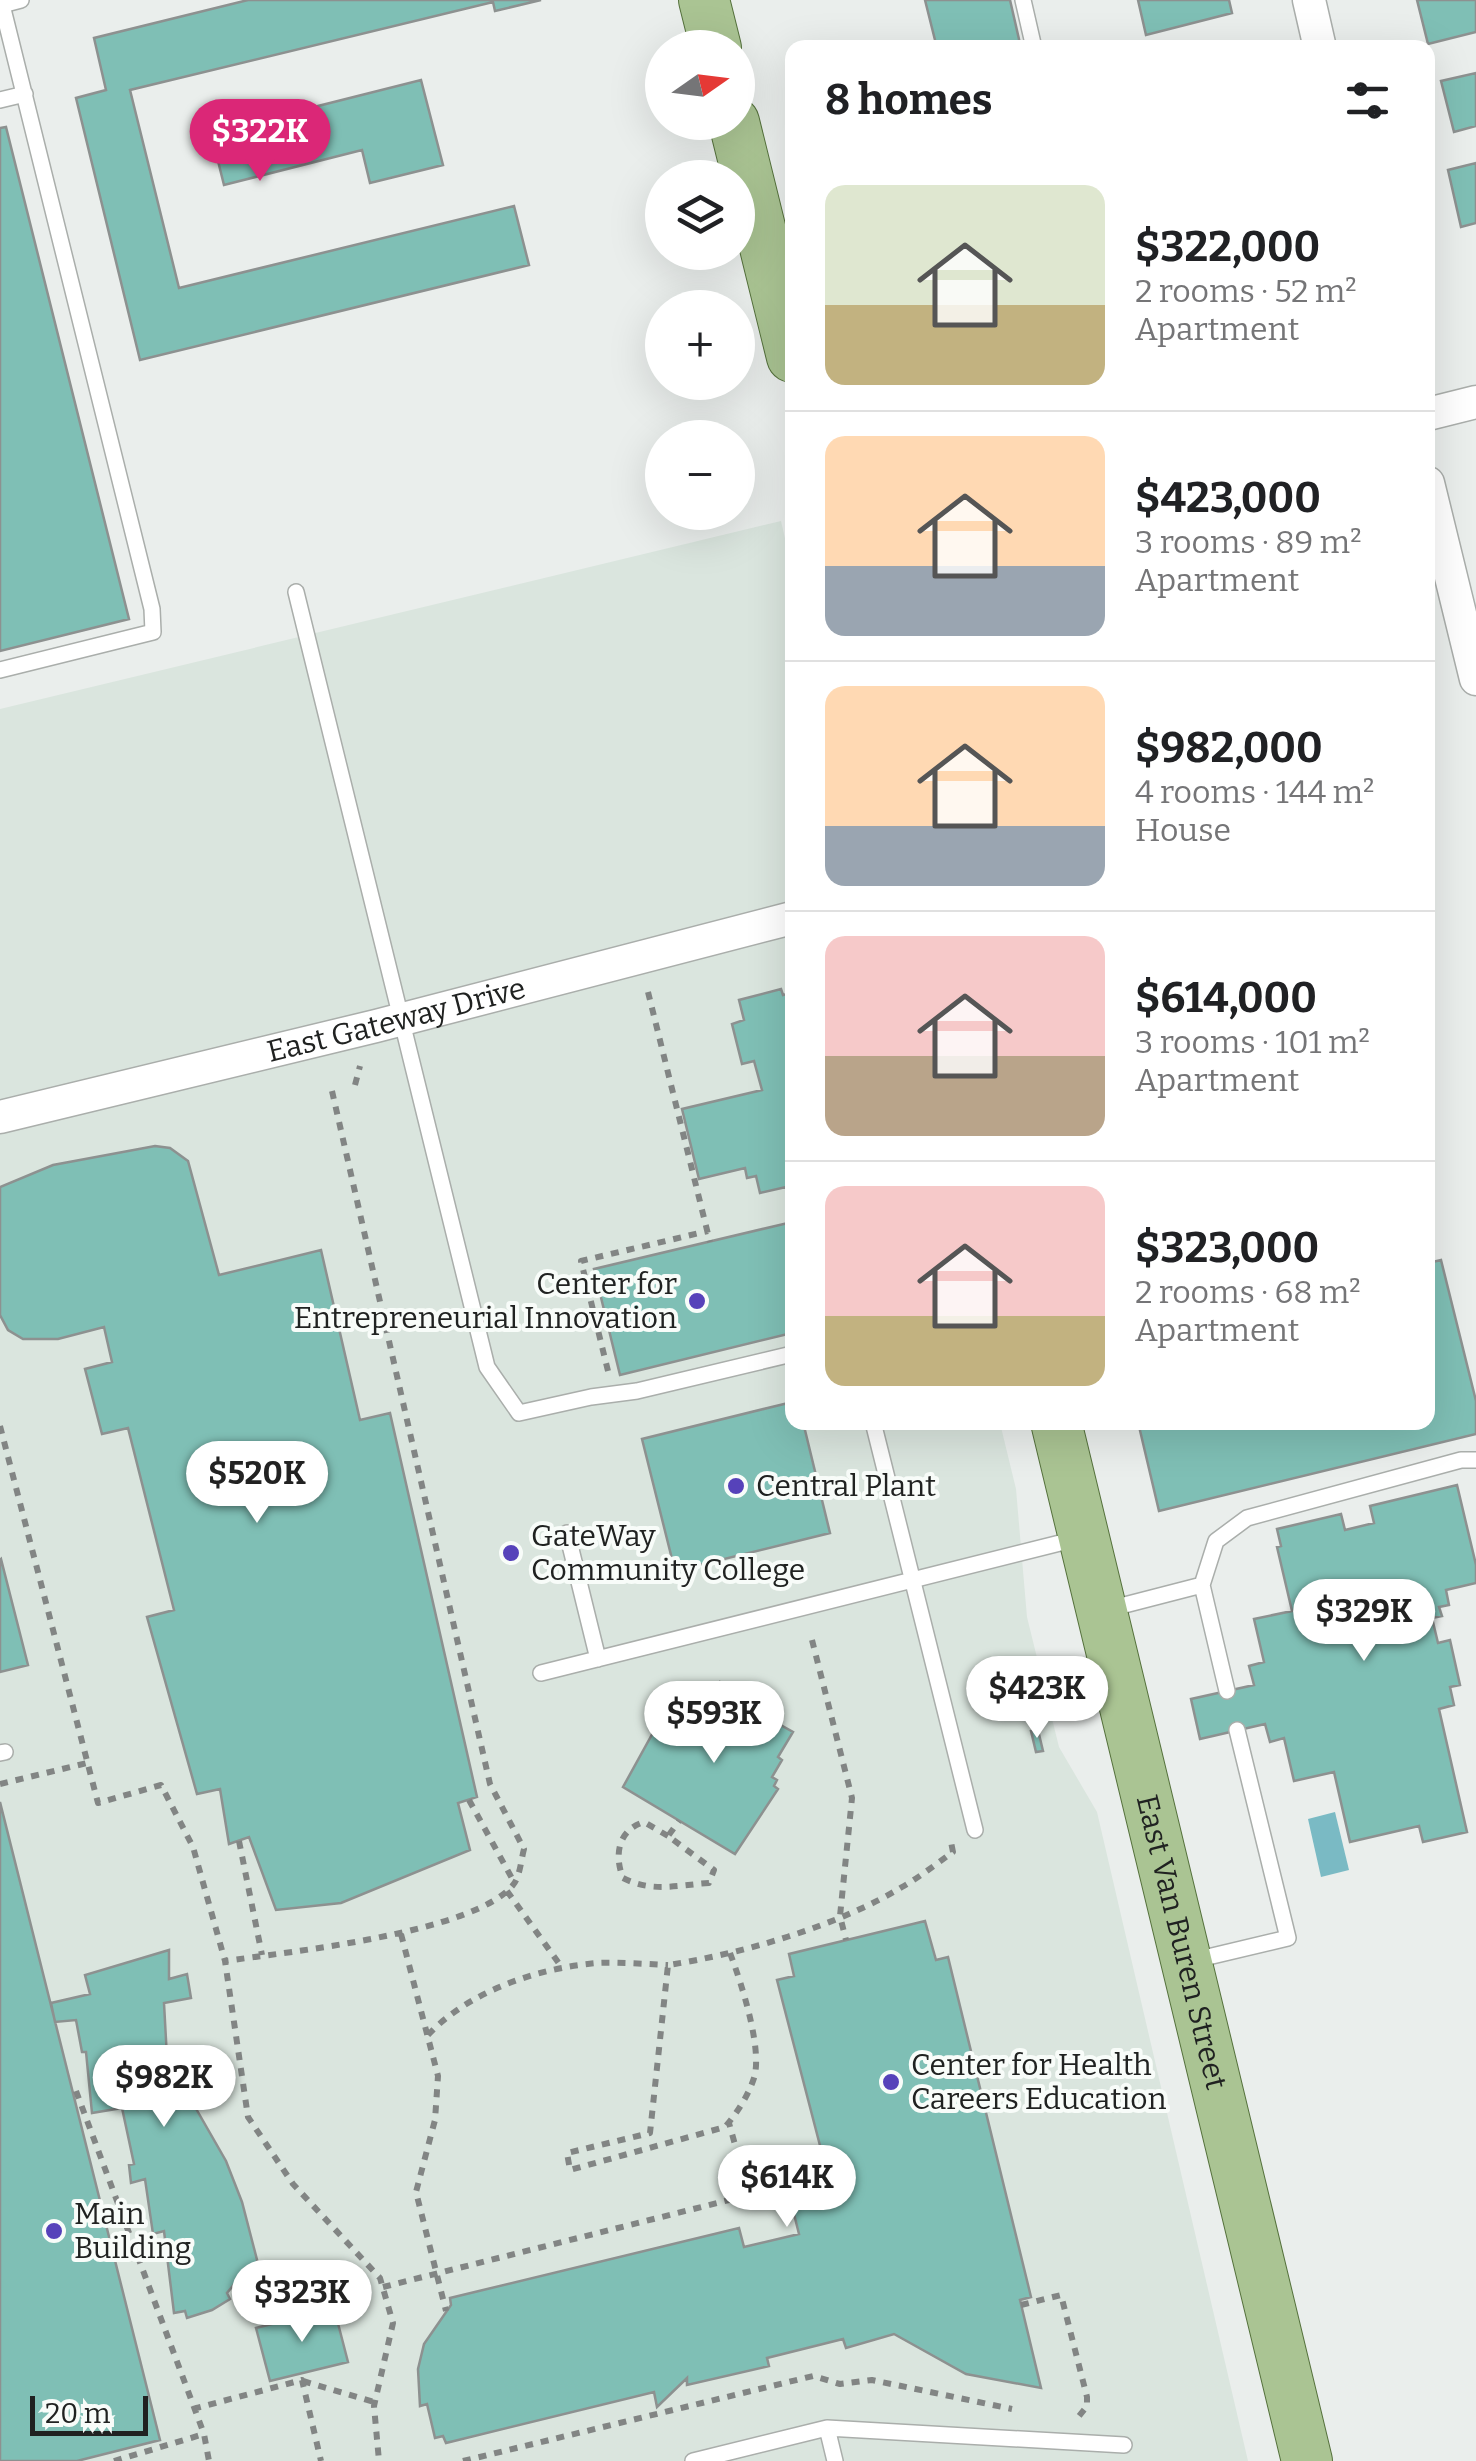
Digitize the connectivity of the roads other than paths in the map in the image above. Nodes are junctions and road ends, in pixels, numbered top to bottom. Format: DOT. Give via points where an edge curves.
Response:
graph roads {
  1 [pos="21,0"];
  2 [pos="704,0"];
  3 [pos="1023,0"];
  4 [pos="1308,0"];
  5 [pos="712,30"];
  6 [pos="1032,40"];
  7 [pos="1318,40"];
  8 [pos="24,94"];
  9 [pos="0,100"];
  10 [pos="738,140"];
  11 [pos="785,329"];
  12 [pos="1476,402"];
  13 [pos="1435,412"];
  14 [pos="1435,512"];
  15 [pos="296,592"];
  16 [pos="0,670"];
  17 [pos="1476,680"];
  18 [pos="785,920"];
  19 [pos="402,1019"];
  20 [pos="0,1117"];
  21 [pos="785,1356"];
  22 [pos="875,1430"];
  23 [pos="1058,1430"];
  24 [pos="1476,1460"];
  25 [pos="567,1533"];
  26 [pos="1085,1537"];
  27 [pos="914,1579"];
  28 [pos="1202,1585"];
  29 [pos="1102,1611"];
  30 [pos="598,1659"];
  31 [pos="541,1673"];
  32 [pos="1227,1691"];
  33 [pos="1236,1730"];
  34 [pos="975,1830"];
  35 [pos="1187,1962"];
  36 [pos="827,2428"];
  37 [pos="1124,2445"];
  38 [pos="693,2461"];
  39 [pos="835,2461"];
  40 [pos="1307,2461"];
  1 -- 8 [label="lane" via="2,5"];
  2 -- 5 [label="main road"];
  3 -- 6 [label="lane"];
  4 -- 7 [label="street"];
  8 -- 9 [label="lane"];
  8 -- 16 [label="lane" via="153,632"];
  10 -- 11 [label="main road"];
  12 -- 13 [label="street"];
  14 -- 17 [label="street"];
  15 -- 19 [label="lane"];
  18 -- 19 [label="street, East Gateway Drive"];
  19 -- 20 [label="street, East Gateway Drive"];
  19 -- 21 [label="lane" via="487,1367 519,1413"];
  22 -- 27 [label="lane"];
  23 -- 26 [label="main road, East Van Buren Street"];
  24 -- 28 [label="lane" via="1246,1518 1216,1541"];
  25 -- 30 [label="lane"];
  26 -- 27 [label="lane"];
  26 -- 29 [label="main road, East Van Buren Street"];
  27 -- 30 [label="lane"];
  27 -- 34 [label="lane"];
  28 -- 29 [label="lane"];
  28 -- 32 [label="lane"];
  29 -- 35 [label="main road, East Van Buren Street"];
  30 -- 31 [label="lane"];
  33 -- 35 [label="lane" via="1288,1938"];
  35 -- 40 [label="main road, East Van Buren Street"];
  36 -- 37 [label="lane"];
  36 -- 38 [label="lane"];
  36 -- 39 [label="lane"];
}
